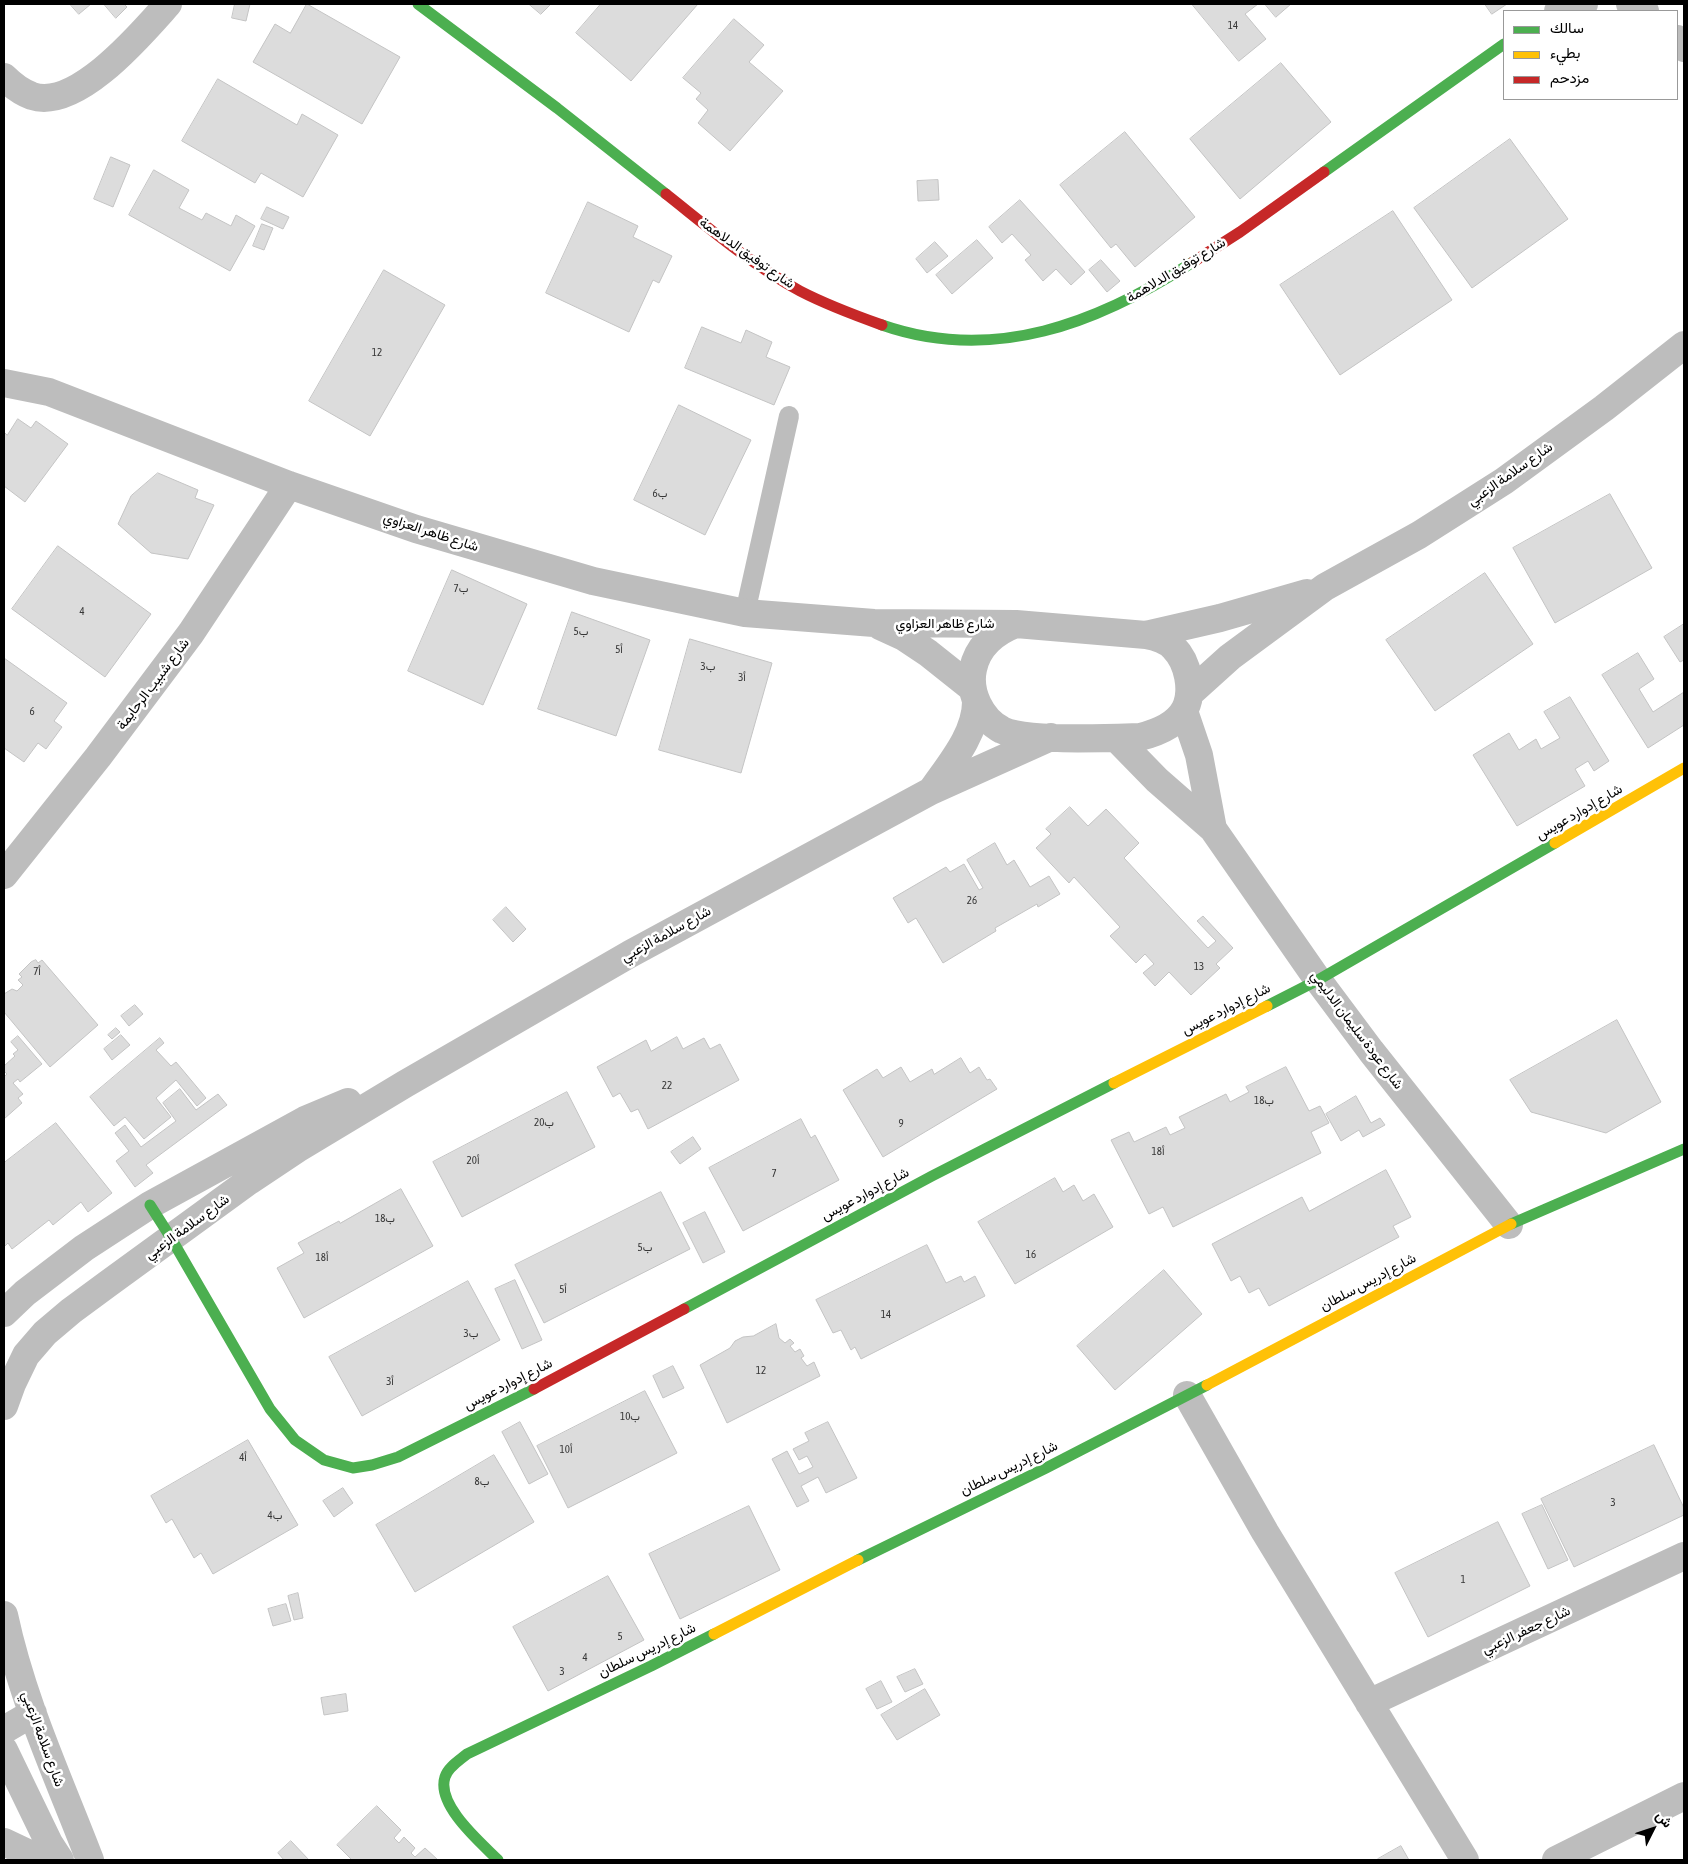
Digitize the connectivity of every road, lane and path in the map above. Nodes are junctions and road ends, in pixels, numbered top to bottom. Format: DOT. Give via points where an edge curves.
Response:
graph roads {
  1 [pos="168,4"];
  2 [pos="418,4"];
  3 [pos="1584,4"];
  4 [pos="1630,4"];
  5 [pos="1562,10"];
  6 [pos="1643,10"];
  7 [pos="1503,45"];
  8 [pos="4,77"];
  9 [pos="1684,345"];
  10 [pos="4,383"];
  11 [pos="790,416"];
  12 [pos="289,485"];
  13 [pos="1326,587"];
  14 [pos="745,614"];
  15 [pos="874,623"];
  16 [pos="1016,624"];
  17 [pos="1146,635"];
  18 [pos="974,695"];
  19 [pos="1187,702"];
  20 [pos="1051,737"];
  21 [pos="1116,738"];
  22 [pos="1684,768"];
  23 [pos="931,791"];
  24 [pos="1213,829"];
  25 [pos="4,875"];
  26 [pos="1318,980"];
  27 [pos="404,1084"];
  28 [pos="1684,1149"];
  29 [pos="150,1205"];
  30 [pos="1509,1225"];
  31 [pos="171,1238"];
  32 [pos="4,1313"];
  33 [pos="6,1390"];
  34 [pos="1187,1395"];
  35 [pos="1684,1556"];
  36 [pos="4,1615"];
  37 [pos="1369,1703"];
  38 [pos="33,1712"];
  39 [pos="4,1730"];
  40 [pos="46,1750"];
  41 [pos="6,1764"];
  42 [pos="1684,1796"];
  43 [pos="4,1842"];
  44 [pos="42,1860"];
  45 [pos="60,1860"];
  46 [pos="90,1860"];
  47 [pos="498,1860"];
  48 [pos="1465,1860"];
  49 [pos="1556,1860"];
  1 -- 8 [label="street" via="115,61 67,93 34,97"];
  2 -- 7 [label="street, شارع توفيق الدلاهمة" via="739,251 799,290 842,311 894,329 937,339 998,340 1051,330 1108,310 1159,284 1240,232"];
  3 -- 5 [label="street"];
  4 -- 6 [label="street"];
  9 -- 13 [label="street, شارع سلامة الزعبي" via="1504,481 1419,535"];
  10 -- 12 [label="street, شارع ظاهر العزاوي" via="49,392"];
  11 -- 14 [label="lane"];
  12 -- 14 [label="street, شارع ظاهر العزاوي" via="416,529 546,568"];
  12 -- 25 [label="street, شارع شبيب الرحايمة" via="192,633"];
  13 -- 17 [label="street, شارع سلامة الزعبي" via="1220,618"];
  13 -- 19 [label="street, شارع سلامة الزعبي" via="1230,657"];
  14 -- 15 [label="street, شارع ظاهر العزاوي"];
  15 -- 16 [label="street, شارع ظاهر العزاوي"];
  15 -- 18 [label="street, شارع ظاهر العزاوي" via="928,653"];
  16 -- 17 [label="street, شارع ظاهر العزاوي"];
  16 -- 18 [label="street, شارع سلامة الزعبي" via="1002,629 982,646 973,669"];
  17 -- 19 [label="street, شارع عودة سليمان الدليمي" via="1169,643 1183,659 1187,673"];
  18 -- 20 [label="street, شارع ظاهر العزاوي" via="990,722 1004,731"];
  18 -- 23 [label="street, شارع سلامة الزعبي" via="976,716 965,740"];
  19 -- 21 [label="street, شارع سلامة الزعبي" via="1176,720 1154,734"];
  19 -- 24 [label="street, شارع عودة سليمان الدليمي"];
  20 -- 21 [label="street, شارع سلامة الزعبي"];
  20 -- 23 [label="street, شارع سلامة الزعبي"];
  21 -- 24 [label="street, شارع عودة سليمان الدليمي"];
  22 -- 26 [label="street, شارع إدوارد عويس"];
  23 -- 27 [label="street, شارع سلامة الزعبي" via="630,954"];
  24 -- 26 [label="street, شارع عودة سليمان الدليمي"];
  26 -- 30 [label="street, شارع عودة سليمان الدليمي"];
  26 -- 31 [label="street, شارع إدوارد عويس" via="932,1176 571,1370 398,1457 372,1465 353,1468 324,1460 296,1440 270,1409"];
  27 -- 29 [label="street, شارع سلامة الزعبي" via="305,1120"];
  27 -- 31 [label="street, شارع سلامة الزعبي" via="297,1149"];
  28 -- 30 [label="street, شارع إدريس سلطان"];
  29 -- 31 [label="street, شارع إدوارد عويس"];
  29 -- 32 [label="street, شارع سلامة الزعبي" via="84,1248"];
  30 -- 34 [label="street, شارع إدريس سلطان"];
  31 -- 33 [label="street, شارع سلامة الزعبي" via="70,1311 45,1333 26,1356"];
  34 -- 37 [label="street" via="1265,1532"];
  34 -- 47 [label="street, شارع إدريس سلطان" via="651,1666 467,1754 451,1767 444,1778 445,1794 453,1810"];
  35 -- 37 [label="street, شارع جعفر الزعبي"];
  36 -- 38 [label="street, شارع سلامة الزعبي"];
  37 -- 48 [label="street"];
  38 -- 39 [label="street"];
  38 -- 40 [label="street, شارع سلامة الزعبي"];
  40 -- 41 [label="street"];
  40 -- 46 [label="street, شارع سلامة الزعبي"];
  41 -- 45 [label="street"];
  42 -- 49 [label="street"];
  43 -- 44 [label="street"];
}
